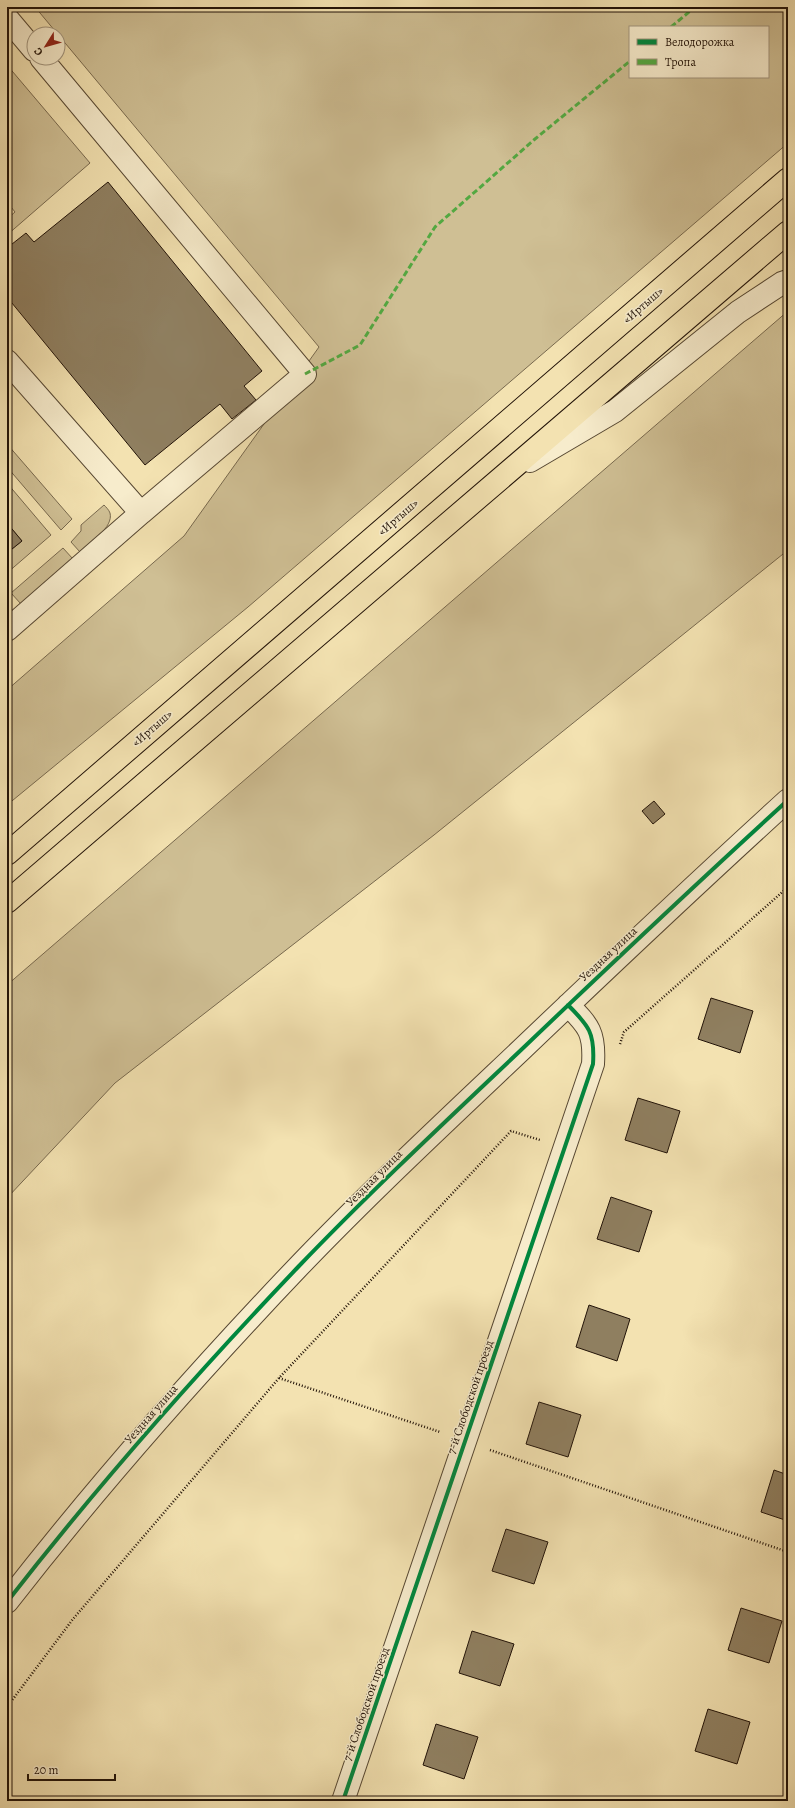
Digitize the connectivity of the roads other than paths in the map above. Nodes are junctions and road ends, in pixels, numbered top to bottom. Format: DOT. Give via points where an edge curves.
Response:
graph roads {
  1 [pos="7,18"];
  2 [pos="26,41"];
  3 [pos="48,66"];
  4 [pos="788,179"];
  5 [pos="788,232"];
  6 [pos="788,281"];
  7 [pos="7,361"];
  8 [pos="509,474"];
  9 [pos="141,513"];
  10 [pos="7,630"];
  11 [pos="788,787"];
  12 [pos="788,800"];
  13 [pos="770,816"];
  14 [pos="7,854"];
  15 [pos="7,902"];
  16 [pos="568,1005"];
  17 [pos="7,1602"];
  18 [pos="343,1801"];
  1 -- 2 [label="street"];
  3 -- 9 [label="street" via="306,374"];
  4 -- 14 [label="highway, «Иртыш»"];
  5 -- 8 [label="highway"];
  6 -- 8 [label="street" via="738,312 615,411"];
  7 -- 9 [label="street"];
  8 -- 15 [label="highway" via="379,582"];
  9 -- 10 [label="street"];
  11 -- 13 [label="street"];
  12 -- 13 [label="street, Уездная улица"];
  13 -- 16 [label="street, Уездная улица"];
  16 -- 17 [label="street, Уездная улица" via="300,1265 169,1407 44,1554"];
  16 -- 18 [label="street, 7-й Слободской проезд" via="587,1024 594,1045 593,1064"];
}
